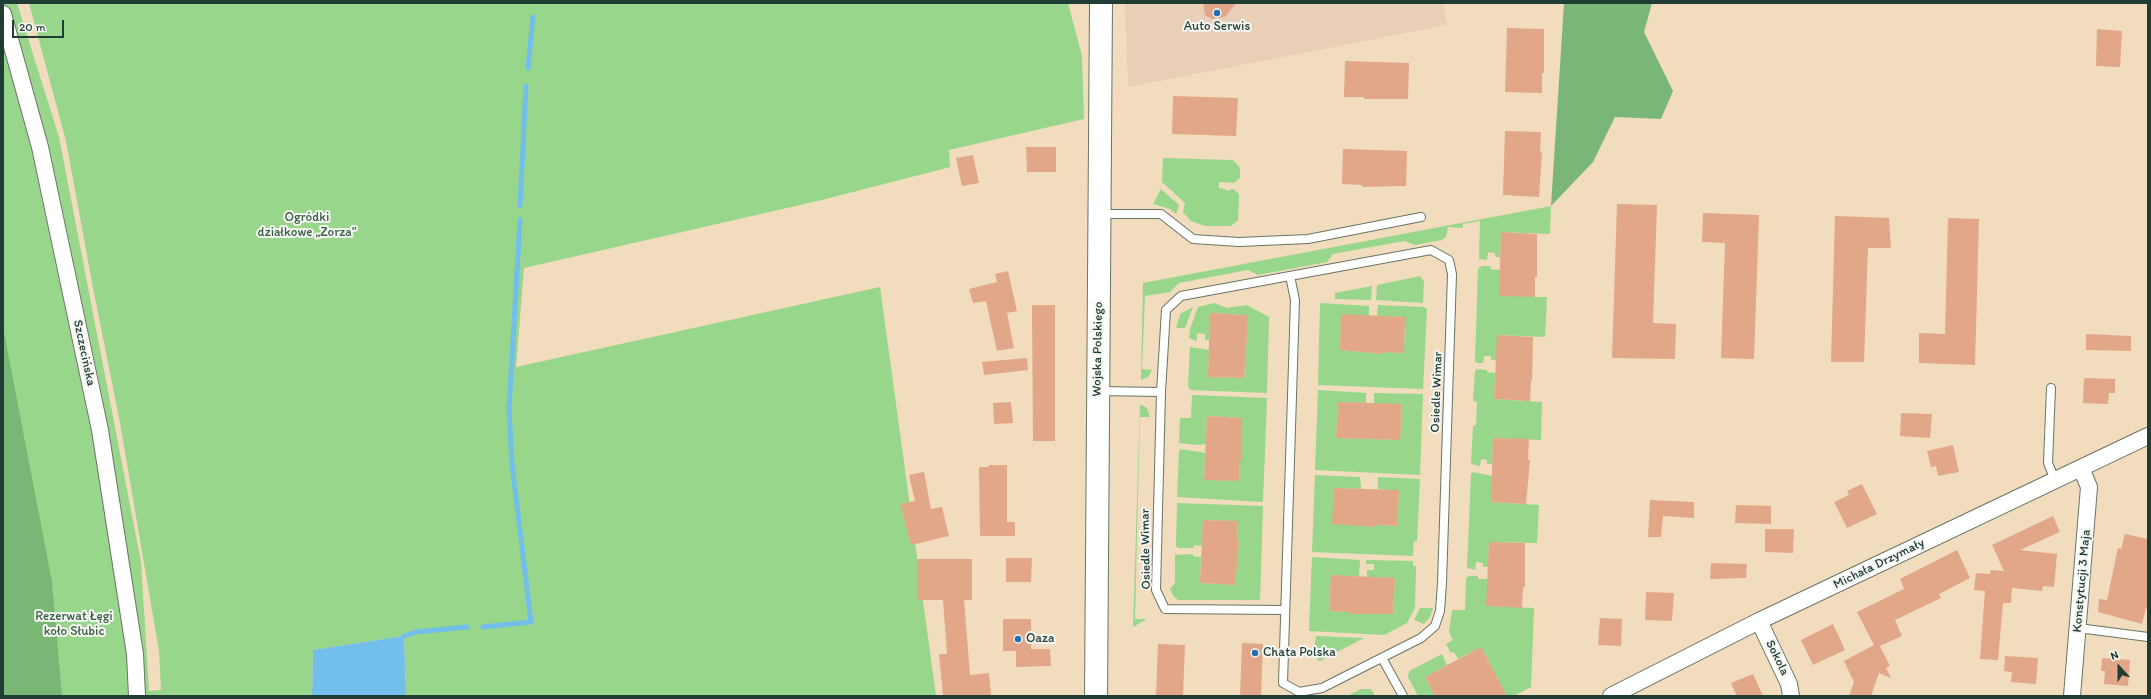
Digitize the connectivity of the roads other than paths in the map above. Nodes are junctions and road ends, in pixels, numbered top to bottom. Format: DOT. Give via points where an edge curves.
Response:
graph roads {
  1 [pos="1101,3"];
  2 [pos="3,14"];
  3 [pos="1100,214"];
  4 [pos="1421,217"];
  5 [pos="1290,276"];
  6 [pos="2051,388"];
  7 [pos="1098,391"];
  8 [pos="1160,392"];
  9 [pos="2148,436"];
  10 [pos="2081,468"];
  11 [pos="2055,480"];
  12 [pos="1285,610"];
  13 [pos="1759,621"];
  14 [pos="2078,628"];
  15 [pos="2148,637"];
  16 [pos="1382,658"];
  17 [pos="137,696"];
  18 [pos="1096,696"];
  19 [pos="1403,696"];
  20 [pos="1611,696"];
  21 [pos="1791,696"];
  22 [pos="2072,696"];
  1 -- 3 [label="main road, Wojska Polskiego"];
  2 -- 17 [label="street, Szczecińska" via="40,147 100,430 135,654"];
  3 -- 4 [label="lane" via="1161,214 1193,239 1239,242 1308,239"];
  3 -- 7 [label="main road, Wojska Polskiego"];
  5 -- 8 [label="lane, Osiedle Wimar" via="1181,296 1166,310"];
  5 -- 12 [label="lane, Osiedle Wimar" via="1295,314"];
  5 -- 16 [label="lane, Osiedle Wimar" via="1431,250 1450,260 1452,290 1440,611 1435,626 1422,638"];
  6 -- 11 [label="lane" via="2048,463"];
  7 -- 8 [label="lane"];
  7 -- 18 [label="main road, Wojska Polskiego"];
  8 -- 12 [label="lane, Osiedle Wimar" via="1156,590 1166,609"];
  9 -- 10 [label="street, Michała Drzymały"];
  10 -- 11 [label="street, Michała Drzymały"];
  10 -- 14 [label="street, Konstytucji 3 Maja" via="2089,487"];
  11 -- 13 [label="street, Michała Drzymały"];
  12 -- 16 [label="lane, Osiedle Wimar" via="1283,683 1299,692 1322,688"];
  13 -- 20 [label="street, Michała Drzymały"];
  13 -- 21 [label="street, Sokola" via="1789,684"];
  14 -- 15 [label="lane"];
  14 -- 22 [label="street, Konstytucji 3 Maja"];
  16 -- 19 [label="lane"];
}
